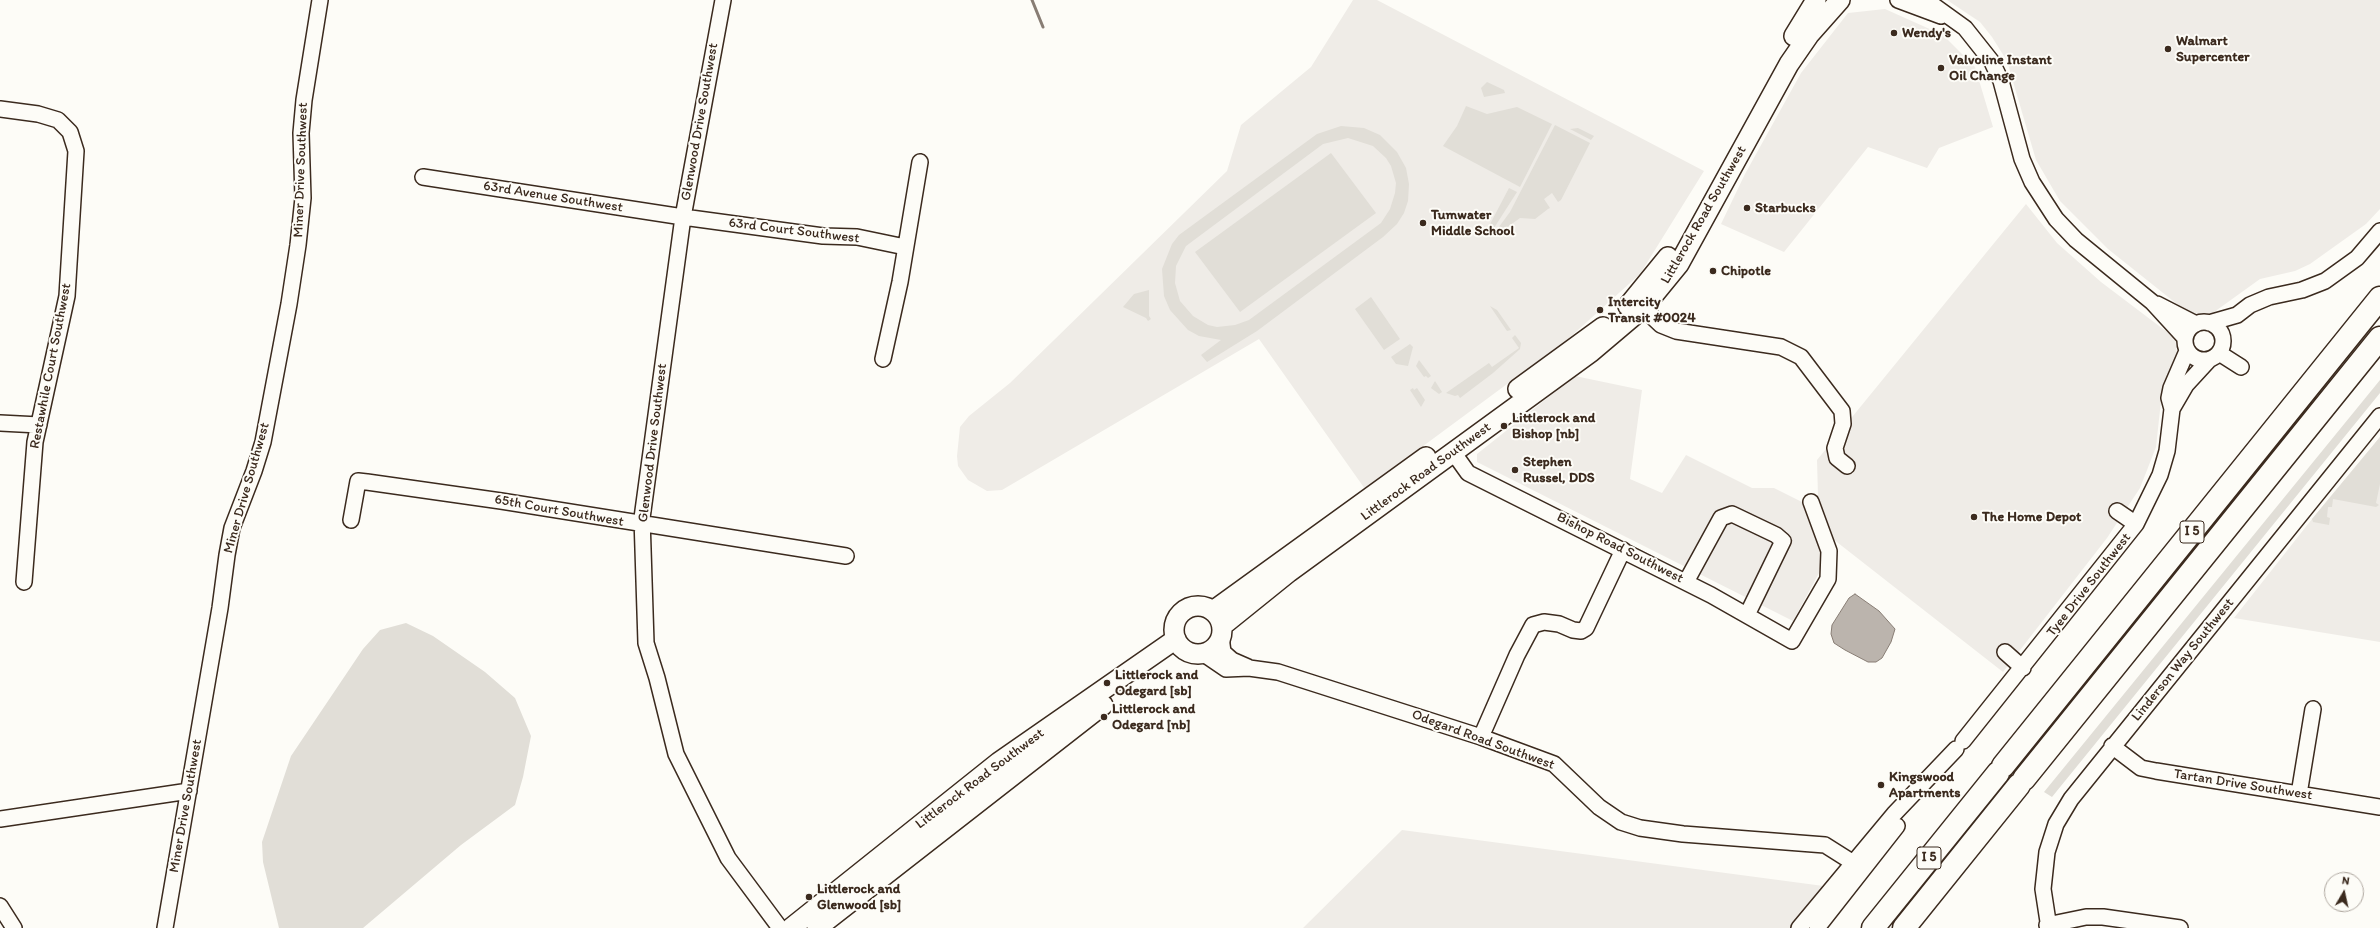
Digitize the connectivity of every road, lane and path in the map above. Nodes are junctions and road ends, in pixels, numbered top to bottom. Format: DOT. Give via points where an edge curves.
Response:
graph roads {
  1 [pos="320,0"];
  2 [pos="722,0"];
  3 [pos="1816,0"];
  4 [pos="1840,0"];
  5 [pos="1898,0"];
  6 [pos="1926,0"];
  7 [pos="1946,16"];
  8 [pos="0,109"];
  9 [pos="920,162"];
  10 [pos="423,177"];
  11 [pos="683,217"];
  12 [pos="2380,231"];
  13 [pos="905,247"];
  14 [pos="2380,298"];
  15 [pos="2152,302"];
  16 [pos="1643,308"];
  17 [pos="2237,315"];
  18 [pos="2203,323"];
  19 [pos="2380,338"];
  20 [pos="2186,344"];
  21 [pos="2217,351"];
  22 [pos="883,359"];
  23 [pos="2241,368"];
  24 [pos="2172,409"];
  25 [pos="2380,416"];
  26 [pos="0,423"];
  27 [pos="39,425"];
  28 [pos="1453,452"];
  29 [pos="1847,466"];
  30 [pos="1811,502"];
  31 [pos="2117,511"];
  32 [pos="351,520"];
  33 [pos="2136,524"];
  34 [pos="642,525"];
  35 [pos="1623,550"];
  36 [pos="846,556"];
  37 [pos="24,582"];
  38 [pos="1686,582"];
  39 [pos="1747,615"];
  40 [pos="1219,625"];
  41 [pos="1180,644"];
  42 [pos="2005,652"];
  43 [pos="1204,654"];
  44 [pos="1249,668"];
  45 [pos="2023,668"];
  46 [pos="2313,709"];
  47 [pos="1481,737"];
  48 [pos="1963,741"];
  49 [pos="2112,746"];
  50 [pos="189,791"];
  51 [pos="2299,794"];
  52 [pos="2380,807"];
  53 [pos="0,819"];
  54 [pos="1858,865"];
  55 [pos="0,906"];
  56 [pos="2048,926"];
  57 [pos="14,928"];
  58 [pos="165,928"];
  59 [pos="780,928"];
  60 [pos="791,928"];
  61 [pos="817,928"];
  62 [pos="1799,928"];
  63 [pos="1817,928"];
  64 [pos="1873,928"];
  65 [pos="1904,928"];
  66 [pos="2180,928"];
  1 -- 50 [label="street, Miner Drive Southwest" via="304,100 301,133 303,198 289,304 263,442 230,542"];
  2 -- 11 [label="street, Glenwood Drive Southwest"];
  3 -- 40 [label="main road, Littlerock Road Southwest" via="1774,63 1668,258 1626,307 1443,445"];
  4 -- 16 [label="main road, Littlerock Road Southwest" via="1809,35 1789,64 1679,264"];
  5 -- 7 [label="street"];
  6 -- 7 [label="street"];
  7 -- 15 [label="street" via="1965,28 1992,62 2001,81 2022,159 2032,182 2056,219 2076,240"];
  8 -- 27 [label="street, Restawhile Court Southwest" via="52,117 64,125 75,144 76,171 67,296"];
  9 -- 13 [label="street"];
  10 -- 11 [label="street, 63rd Avenue Southwest"];
  11 -- 13 [label="street, 63rd Court Southwest" via="823,236 857,237"];
  11 -- 34 [label="street, Glenwood Drive Southwest"];
  12 -- 17 [label="street, Tyee Drive Southwest" via="2357,258 2336,274 2302,290 2269,297 2250,305"];
  13 -- 22 [label="street"];
  14 -- 64 [label="highway, I 5"];
  15 -- 18 [label="street"];
  15 -- 20 [label="street"];
  16 -- 28 [label="main road, Littlerock Road Southwest" via="1591,352"];
  16 -- 29 [label="street" via="1661,325 1676,331 1781,347 1801,358 1842,411 1843,424 1835,448 1837,458"];
  17 -- 18 [label="street, Tyee Drive Southwest"];
  17 -- 21 [label="street, Tyee Drive Southwest"];
  18 -- 20 [label="street, Tyee Drive Southwest" via="2187,332"];
  18 -- 21 [label="street" via="2219,330"];
  19 -- 65 [label="highway, I 5"];
  20 -- 21 [label="street" via="2197,359"];
  20 -- 24 [label="street, Tyee Drive Southwest" via="2171,388 2169,398"];
  21 -- 23 [label="street"];
  21 -- 24 [label="street, Tyee Drive Southwest" via="2186,385"];
  24 -- 33 [label="street, Tyee Drive Southwest" via="2167,451 2160,475"];
  25 -- 49 [label="street, Linderson Way Southwest"];
  26 -- 27 [label="street"];
  27 -- 37 [label="street, Restawhile Court Southwest" via="35,442"];
  28 -- 35 [label="street, Bishop Road Southwest" via="1468,473"];
  28 -- 40 [label="main road, Littlerock Road Southwest"];
  30 -- 39 [label="street, Bishop Road Southwest" via="1829,551 1828,579 1792,640"];
  31 -- 33 [label="street"];
  32 -- 34 [label="street, 65th Court Southwest" via="358,481 501,501"];
  33 -- 45 [label="street, Tyee Drive Southwest"];
  34 -- 36 [label="street, 65th Court Southwest"];
  34 -- 59 [label="street, Glenwood Drive Southwest" via="646,643 676,754 728,858"];
  35 -- 38 [label="street, Bishop Road Southwest"];
  35 -- 47 [label="street" via="1586,628 1581,631 1573,630 1559,624 1544,622 1533,625"];
  38 -- 39 [label="street, Bishop Road Southwest"];
  38 -- 39 [label="street" via="1721,518 1732,514 1776,535 1783,541"];
  40 -- 41 [label="main road" via="1198,606 1184,611 1175,624"];
  40 -- 43 [label="main road, Littlerock Road Southwest" via="1218,644"];
  40 -- 44 [label="street" via="1223,652 1232,660"];
  41 -- 43 [label="main road" via="1193,654"];
  41 -- 60 [label="main road, Littlerock Road Southwest" via="998,762"];
  41 -- 61 [label="main road, Littlerock Road Southwest"];
  42 -- 45 [label="street"];
  43 -- 44 [label="street, Odegard Road Southwest" via="1226,669"];
  44 -- 47 [label="street, Odegard Road Southwest" via="1278,672"];
  45 -- 48 [label="street, Tyee Drive Southwest"];
  46 -- 51 [label="street"];
  47 -- 54 [label="street, Odegard Road Southwest" via="1558,767 1600,807 1621,822 1640,828 1683,834 1826,845"];
  49 -- 51 [label="street, Tartan Drive Southwest" via="2141,768 2156,772"];
  49 -- 56 [label="street, Linderson Way Southwest" via="2071,799 2053,832 2044,871 2044,902"];
  50 -- 53 [label="street"];
  50 -- 58 [label="street, Miner Drive Southwest"];
  51 -- 52 [label="street, Tartan Drive Southwest"];
  54 -- 54 [label="street" via="1956,749 1894,814"];
  54 -- 62 [label="street"];
  54 -- 63 [label="street"];
  55 -- 57 [label="street"];
  56 -- 66 [label="street" via="2086,917 2103,917"];
}
